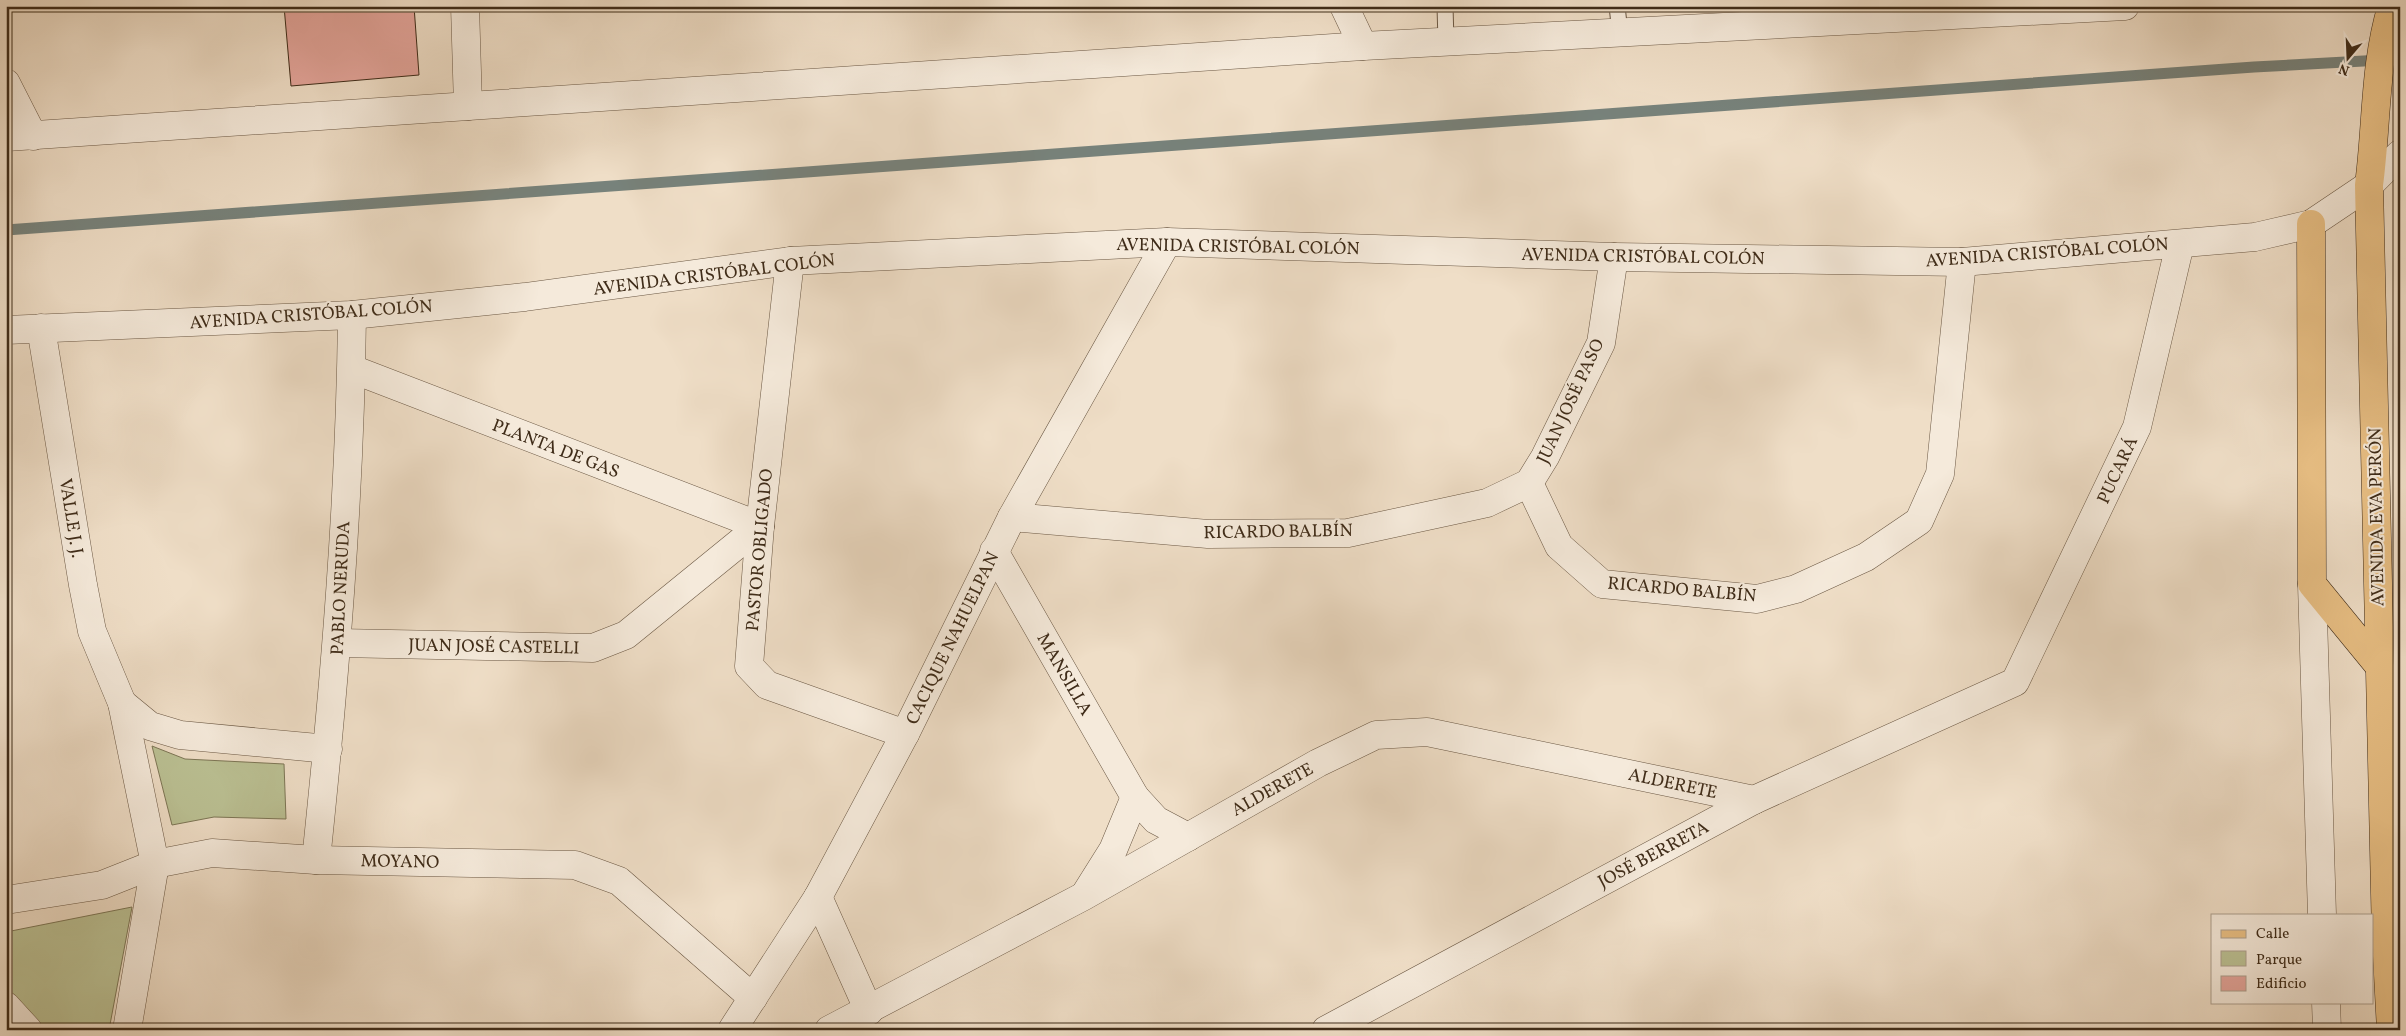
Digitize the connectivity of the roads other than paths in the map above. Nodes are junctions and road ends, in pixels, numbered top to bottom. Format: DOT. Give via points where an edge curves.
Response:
graph roads {
  1 [pos="465,6"];
  2 [pos="1344,6"];
  3 [pos="1445,6"];
  4 [pos="2126,6"];
  5 [pos="2392,6"];
  6 [pos="1619,19"];
  7 [pos="1446,42"];
  8 [pos="1363,46"];
  9 [pos="6,83"];
  10 [pos="468,106"];
  11 [pos="33,136"];
  12 [pos="6,137"];
  13 [pos="2400,154"];
  14 [pos="2369,185"];
  15 [pos="2312,224"];
  16 [pos="1167,242"];
  17 [pos="2180,244"];
  18 [pos="1614,257"];
  19 [pos="790,261"];
  20 [pos="1962,262"];
  21 [pos="352,315"];
  22 [pos="41,328"];
  23 [pos="6,330"];
  24 [pos="352,369"];
  25 [pos="1529,483"];
  26 [pos="1012,517"];
  27 [pos="760,526"];
  28 [pos="994,551"];
  29 [pos="2312,584"];
  30 [pos="338,643"];
  31 [pos="2380,668"];
  32 [pos="2015,682"];
  33 [pos="122,703"];
  34 [pos="905,734"];
  35 [pos="328,749"];
  36 [pos="2391,796"];
  37 [pos="1135,797"];
  38 [pos="1754,800"];
  39 [pos="1188,837"];
  40 [pos="316,860"];
  41 [pos="155,864"];
  42 [pos="1084,896"];
  43 [pos="818,897"];
  44 [pos="6,900"];
  45 [pos="2322,914"];
  46 [pos="753,998"];
  47 [pos="2326,1004"];
  48 [pos="6,1006"];
  49 [pos="869,1011"];
  50 [pos="28,1030"];
  51 [pos="127,1030"];
  52 [pos="732,1030"];
  53 [pos="829,1030"];
  54 [pos="1326,1030"];
  55 [pos="2327,1030"];
  56 [pos="2391,1030"];
  1 -- 10 [label="street"];
  2 -- 8 [label="street"];
  3 -- 7 [label="lane"];
  4 -- 6 [label="street"];
  5 -- 14 [label="main road, AVENIDA EVA PERÓN" via="2383,34 2375,94"];
  6 -- 7 [label="street"];
  7 -- 8 [label="street"];
  8 -- 10 [label="street"];
  9 -- 11 [label="street"];
  10 -- 11 [label="street"];
  11 -- 12 [label="street"];
  13 -- 14 [label="street, AVENIDA CRISTÓBAL COLÓN"];
  14 -- 15 [label="street, AVENIDA CRISTÓBAL COLÓN"];
  14 -- 31 [label="main road, AVENIDA EVA PERÓN"];
  15 -- 17 [label="street, AVENIDA CRISTÓBAL COLÓN" via="2255,237"];
  15 -- 29 [label="main road"];
  16 -- 18 [label="street, AVENIDA CRISTÓBAL COLÓN"];
  16 -- 19 [label="street, AVENIDA CRISTÓBAL COLÓN"];
  16 -- 26 [label="street, CACIQUE NAHUELPAN"];
  17 -- 20 [label="street, AVENIDA CRISTÓBAL COLÓN"];
  17 -- 32 [label="street, PUCARÁ" via="2137,427"];
  18 -- 20 [label="street, AVENIDA CRISTÓBAL COLÓN"];
  18 -- 25 [label="street, JUAN JOSÉ PASO" via="1600,342 1545,457"];
  19 -- 21 [label="street, AVENIDA CRISTÓBAL COLÓN" via="525,297"];
  19 -- 27 [label="street, PASTOR OBLIGADO"];
  20 -- 25 [label="street, RICARDO BALBÍN" via="1940,474 1919,521 1866,557 1796,589 1757,598 1602,584 1559,546"];
  21 -- 22 [label="street, AVENIDA CRISTÓBAL COLÓN"];
  21 -- 24 [label="street, PABLO NERUDA"];
  22 -- 23 [label="street, AVENIDA CRISTÓBAL COLÓN"];
  22 -- 33 [label="street, VALLE J. J." via="92,631"];
  24 -- 27 [label="street, PLANTA DE GAS"];
  24 -- 30 [label="street, PABLO NERUDA"];
  25 -- 26 [label="street, RICARDO BALBÍN" via="1487,503 1348,533 1208,534"];
  26 -- 28 [label="street, CACIQUE NAHUELPAN"];
  27 -- 30 [label="street, JUAN JOSÉ CASTELLI" via="626,635 593,648"];
  27 -- 34 [label="street, PASTOR OBLIGADO" via="749,666 767,685"];
  28 -- 34 [label="street, CACIQUE NAHUELPAN"];
  28 -- 37 [label="street, MANSILLA"];
  29 -- 31 [label="main road"];
  29 -- 45 [label="street"];
  30 -- 35 [label="street, PABLO NERUDA"];
  31 -- 36 [label="main road, AVENIDA EVA PERÓN"];
  32 -- 38 [label="street, JOSÉ BERRETA"];
  33 -- 35 [label="street" via="150,726 180,735"];
  33 -- 41 [label="street, VALLE J. J."];
  34 -- 43 [label="street, CACIQUE NAHUELPAN"];
  35 -- 40 [label="street, PABLO NERUDA"];
  36 -- 56 [label="main road, AVENIDA EVA PERÓN"];
  37 -- 39 [label="street, MANSILLA" via="1156,820"];
  37 -- 42 [label="street" via="1113,850"];
  38 -- 39 [label="street, ALDERETE" via="1427,732 1376,735 1318,763"];
  38 -- 54 [label="street, JOSÉ BERRETA"];
  39 -- 42 [label="street, ALDERETE"];
  40 -- 41 [label="street, MOYANO" via="212,853"];
  40 -- 46 [label="street, MOYANO" via="575,865 619,881"];
  41 -- 44 [label="street, MOYANO" via="102,885"];
  41 -- 51 [label="street"];
  42 -- 49 [label="street, ALDERETE"];
  43 -- 46 [label="street, CACIQUE NAHUELPAN"];
  43 -- 49 [label="street"];
  46 -- 52 [label="street, CACIQUE NAHUELPAN"];
  47 -- 55 [label="street"];
  48 -- 50 [label="street"];
  49 -- 53 [label="street, ALDERETE"];
}
